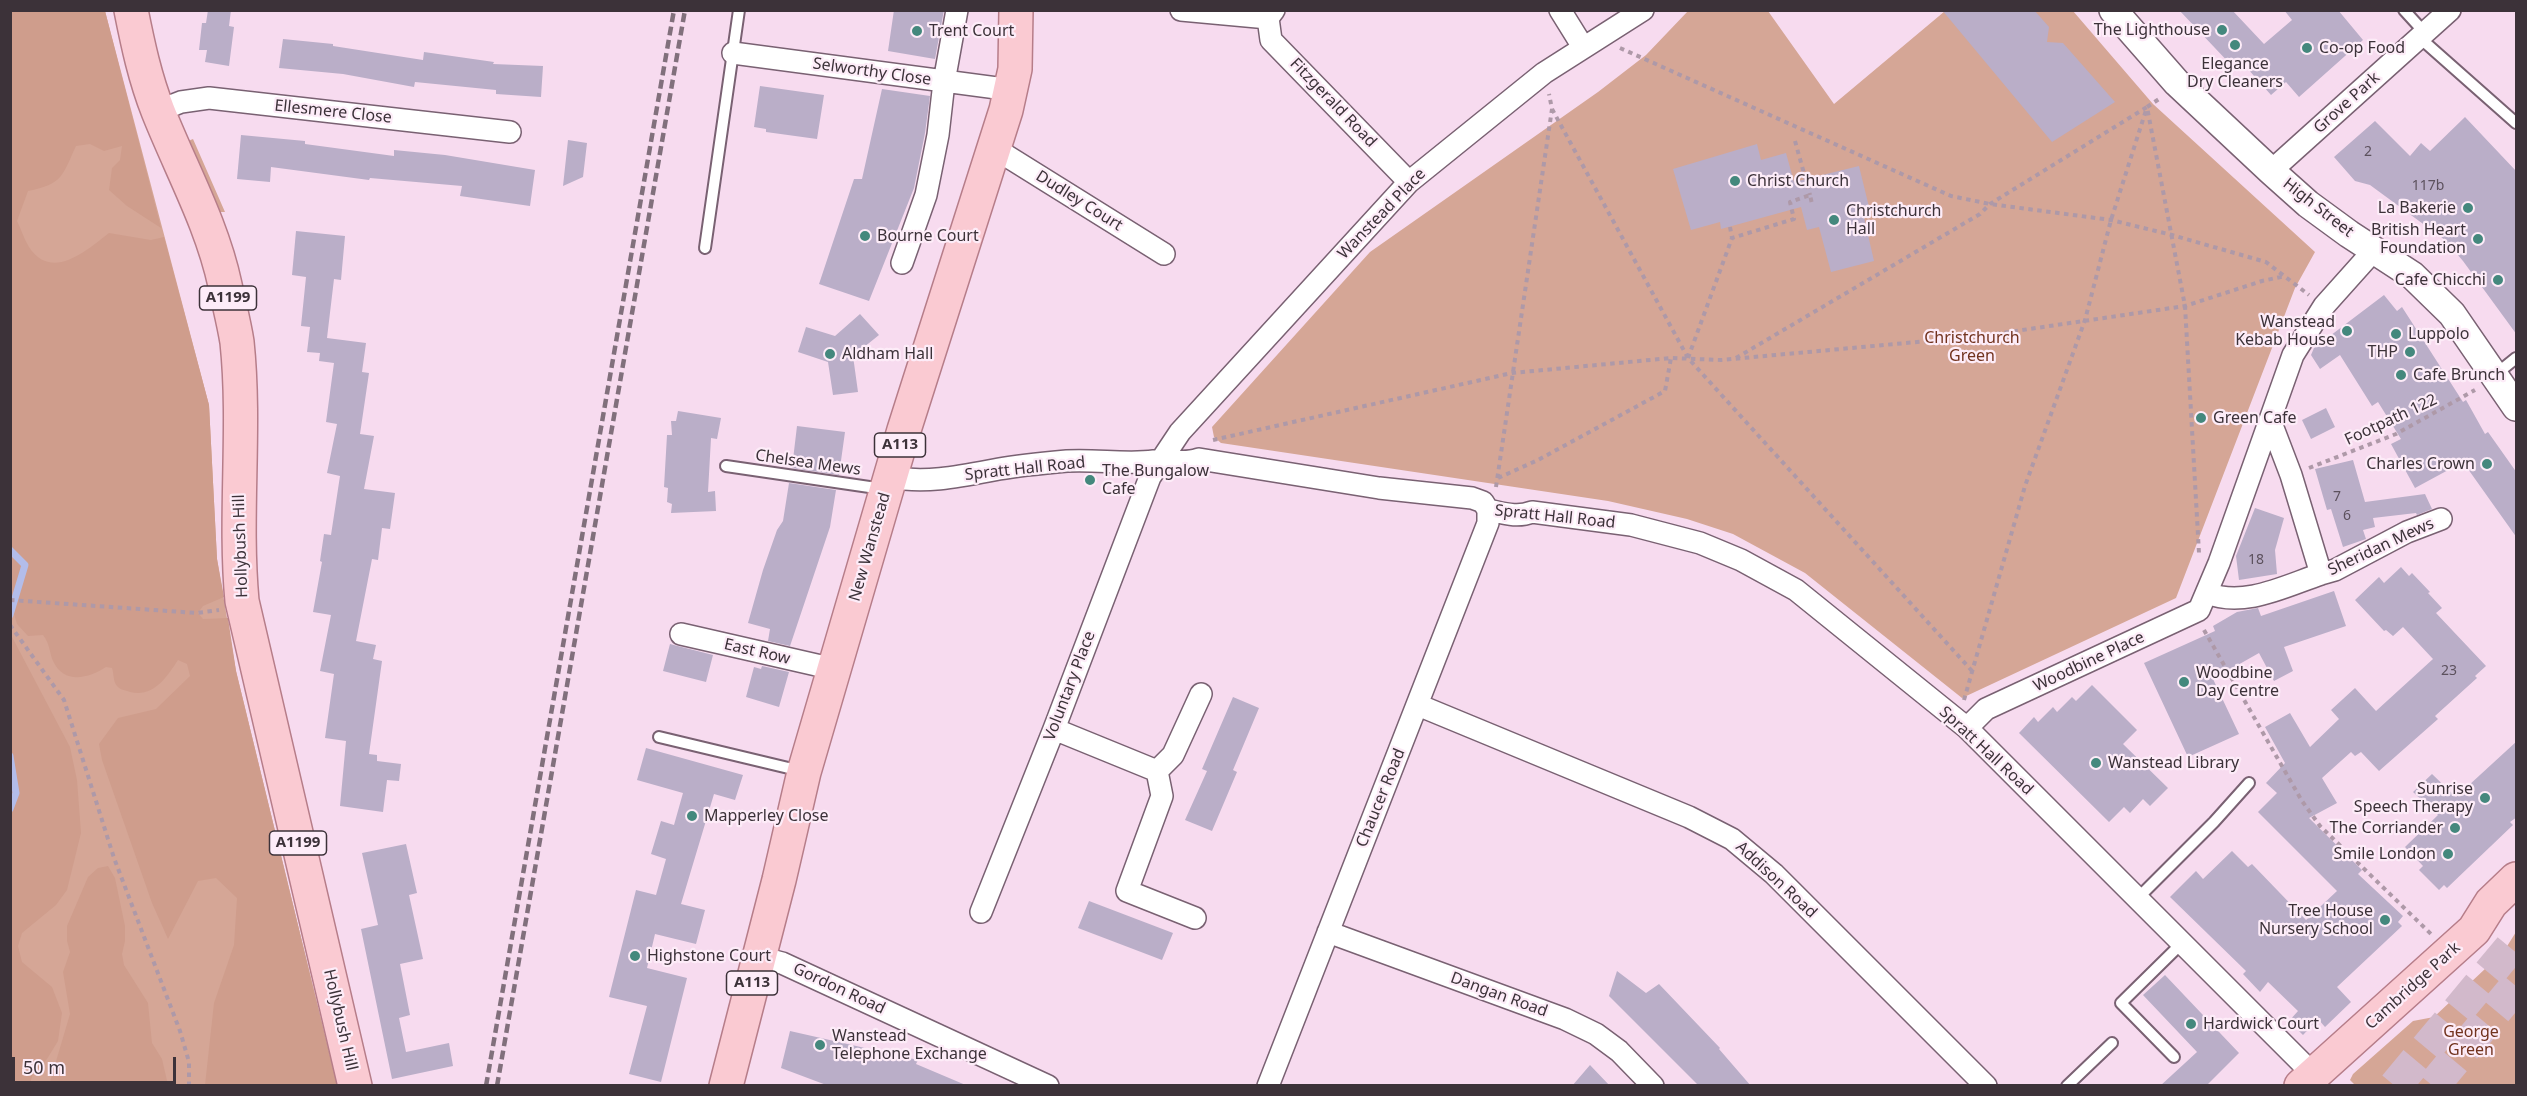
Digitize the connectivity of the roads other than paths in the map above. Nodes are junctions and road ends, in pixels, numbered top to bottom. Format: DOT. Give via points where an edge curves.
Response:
graph roads {
  1 [pos="131,10"];
  2 [pos="739,10"];
  3 [pos="957,10"];
  4 [pos="1016,10"];
  5 [pos="1180,10"];
  6 [pos="1560,10"];
  7 [pos="1643,10"];
  8 [pos="2113,10"];
  9 [pos="2404,10"];
  10 [pos="2450,10"];
  11 [pos="1271,14"];
  12 [pos="2422,35"];
  13 [pos="1591,42"];
  14 [pos="733,52"];
  15 [pos="944,82"];
  16 [pos="1011,90"];
  17 [pos="158,111"];
  18 [pos="2517,123"];
  19 [pos="510,132"];
  20 [pos="994,148"];
  21 [pos="2271,171"];
  22 [pos="1409,182"];
  23 [pos="705,248"];
  24 [pos="2375,249"];
  25 [pos="1164,254"];
  26 [pos="902,263"];
  27 [pos="2517,358"];
  28 [pos="2495,375"];
  29 [pos="2517,407"];
  30 [pos="2270,420"];
  31 [pos="1160,460"];
  32 [pos="726,466"];
  33 [pos="888,483"];
  34 [pos="1488,510"];
  35 [pos="2441,519"];
  36 [pos="2320,574"];
  37 [pos="2203,602"];
  38 [pos="681,634"];
  39 [pos="834,669"];
  40 [pos="1201,694"];
  41 [pos="1418,705"];
  42 [pos="1962,726"];
  43 [pos="1054,729"];
  44 [pos="659,737"];
  45 [pos="1157,771"];
  46 [pos="804,772"];
  47 [pos="2249,783"];
  48 [pos="2517,879"];
  49 [pos="2138,898"];
  50 [pos="981,912"];
  51 [pos="1195,918"];
  52 [pos="1328,932"];
  53 [pos="2183,942"];
  54 [pos="759,957"];
  55 [pos="2112,1043"];
  56 [pos="2174,1058"];
  57 [pos="2307,1080"];
  58 [pos="355,1086"];
  59 [pos="726,1086"];
  60 [pos="1048,1086"];
  61 [pos="1268,1086"];
  62 [pos="1653,1086"];
  63 [pos="1986,1086"];
  64 [pos="2067,1086"];
  1 -- 17 [label="main road, Hollybush Hill / A1199" via="140,58"];
  2 -- 14 [label="lane"];
  3 -- 15 [label="street"];
  4 -- 16 [label="main road, New Wanstead / A113"];
  5 -- 11 [label="street, Fitzgerald Road"];
  6 -- 13 [label="street"];
  7 -- 13 [label="street, Wanstead Place"];
  8 -- 21 [label="street, High Street" via="2176,83"];
  9 -- 12 [label="lane"];
  10 -- 12 [label="street, Grove Park"];
  11 -- 22 [label="street, Fitzgerald Road" via="1271,40"];
  12 -- 18 [label="lane"];
  12 -- 21 [label="street, Grove Park"];
  13 -- 22 [label="street, Wanstead Place" via="1544,73"];
  14 -- 15 [label="street, Selworthy Close"];
  14 -- 23 [label="lane"];
  15 -- 16 [label="street, Selworthy Close"];
  15 -- 26 [label="street" via="926,195"];
  16 -- 20 [label="main road, New Wanstead / A113"];
  17 -- 19 [label="street, Ellesmere Close" via="188,100 209,98"];
  17 -- 58 [label="main road, Hollybush Hill / A1199" via="213,242 236,341 238,559 244,610"];
  20 -- 25 [label="street, Dudley Court"];
  20 -- 33 [label="main road, New Wanstead / A113"];
  21 -- 24 [label="street, High Street" via="2308,204"];
  22 -- 31 [label="street, Wanstead Place" via="1180,432"];
  24 -- 28 [label="street, High Street" via="2412,275 2452,314"];
  24 -- 30 [label="street" via="2324,306 2292,355"];
  27 -- 28 [label="lane"];
  28 -- 29 [label="street, High Street"];
  30 -- 36 [label="street" via="2292,474"];
  30 -- 37 [label="street"];
  31 -- 33 [label="street, Spratt Hall Road" via="1069,461 932,481"];
  31 -- 34 [label="street, Spratt Hall Road" via="1189,463 1202,452 1379,488 1472,498 1483,502"];
  31 -- 43 [label="street, Voluntary Place" via="1150,477"];
  32 -- 33 [label="lane, Chelsea Mews"];
  33 -- 39 [label="main road, New Wanstead / A113"];
  34 -- 41 [label="street, Chaucer Road" via="1488,523"];
  34 -- 42 [label="street, Spratt Hall Road" via="1631,525 1700,543 1741,560 1796,590"];
  35 -- 36 [label="street, Sheridan Mews"];
  36 -- 37 [label="street" via="2249,598"];
  37 -- 42 [label="street, Woodbine Place" via="1986,709"];
  38 -- 39 [label="street, East Row"];
  39 -- 46 [label="main road, New Wanstead / A113"];
  40 -- 45 [label="street" via="1173,755"];
  41 -- 52 [label="street, Chaucer Road"];
  41 -- 63 [label="street, Addison Road" via="1689,817 1732,839 1774,874"];
  42 -- 49 [label="street, Spratt Hall Road"];
  43 -- 45 [label="street"];
  43 -- 50 [label="street, Voluntary Place"];
  44 -- 46 [label="lane"];
  45 -- 51 [label="street" via="1162,796 1127,891"];
  46 -- 54 [label="main road, New Wanstead / A113"];
  47 -- 49 [label="lane"];
  48 -- 57 [label="main road, Cambridge Park" via="2491,903 2474,930"];
  49 -- 53 [label="street, Spratt Hall Road"];
  52 -- 61 [label="street, Chaucer Road"];
  52 -- 62 [label="street, Dangan Road" via="1565,1019 1619,1051"];
  53 -- 56 [label="lane" via="2121,1003"];
  53 -- 57 [label="street, Spratt Hall Road"];
  54 -- 59 [label="main road, New Wanstead / A113"];
  54 -- 60 [label="street, Gordon Road" via="782,963"];
  55 -- 64 [label="lane"];
}
